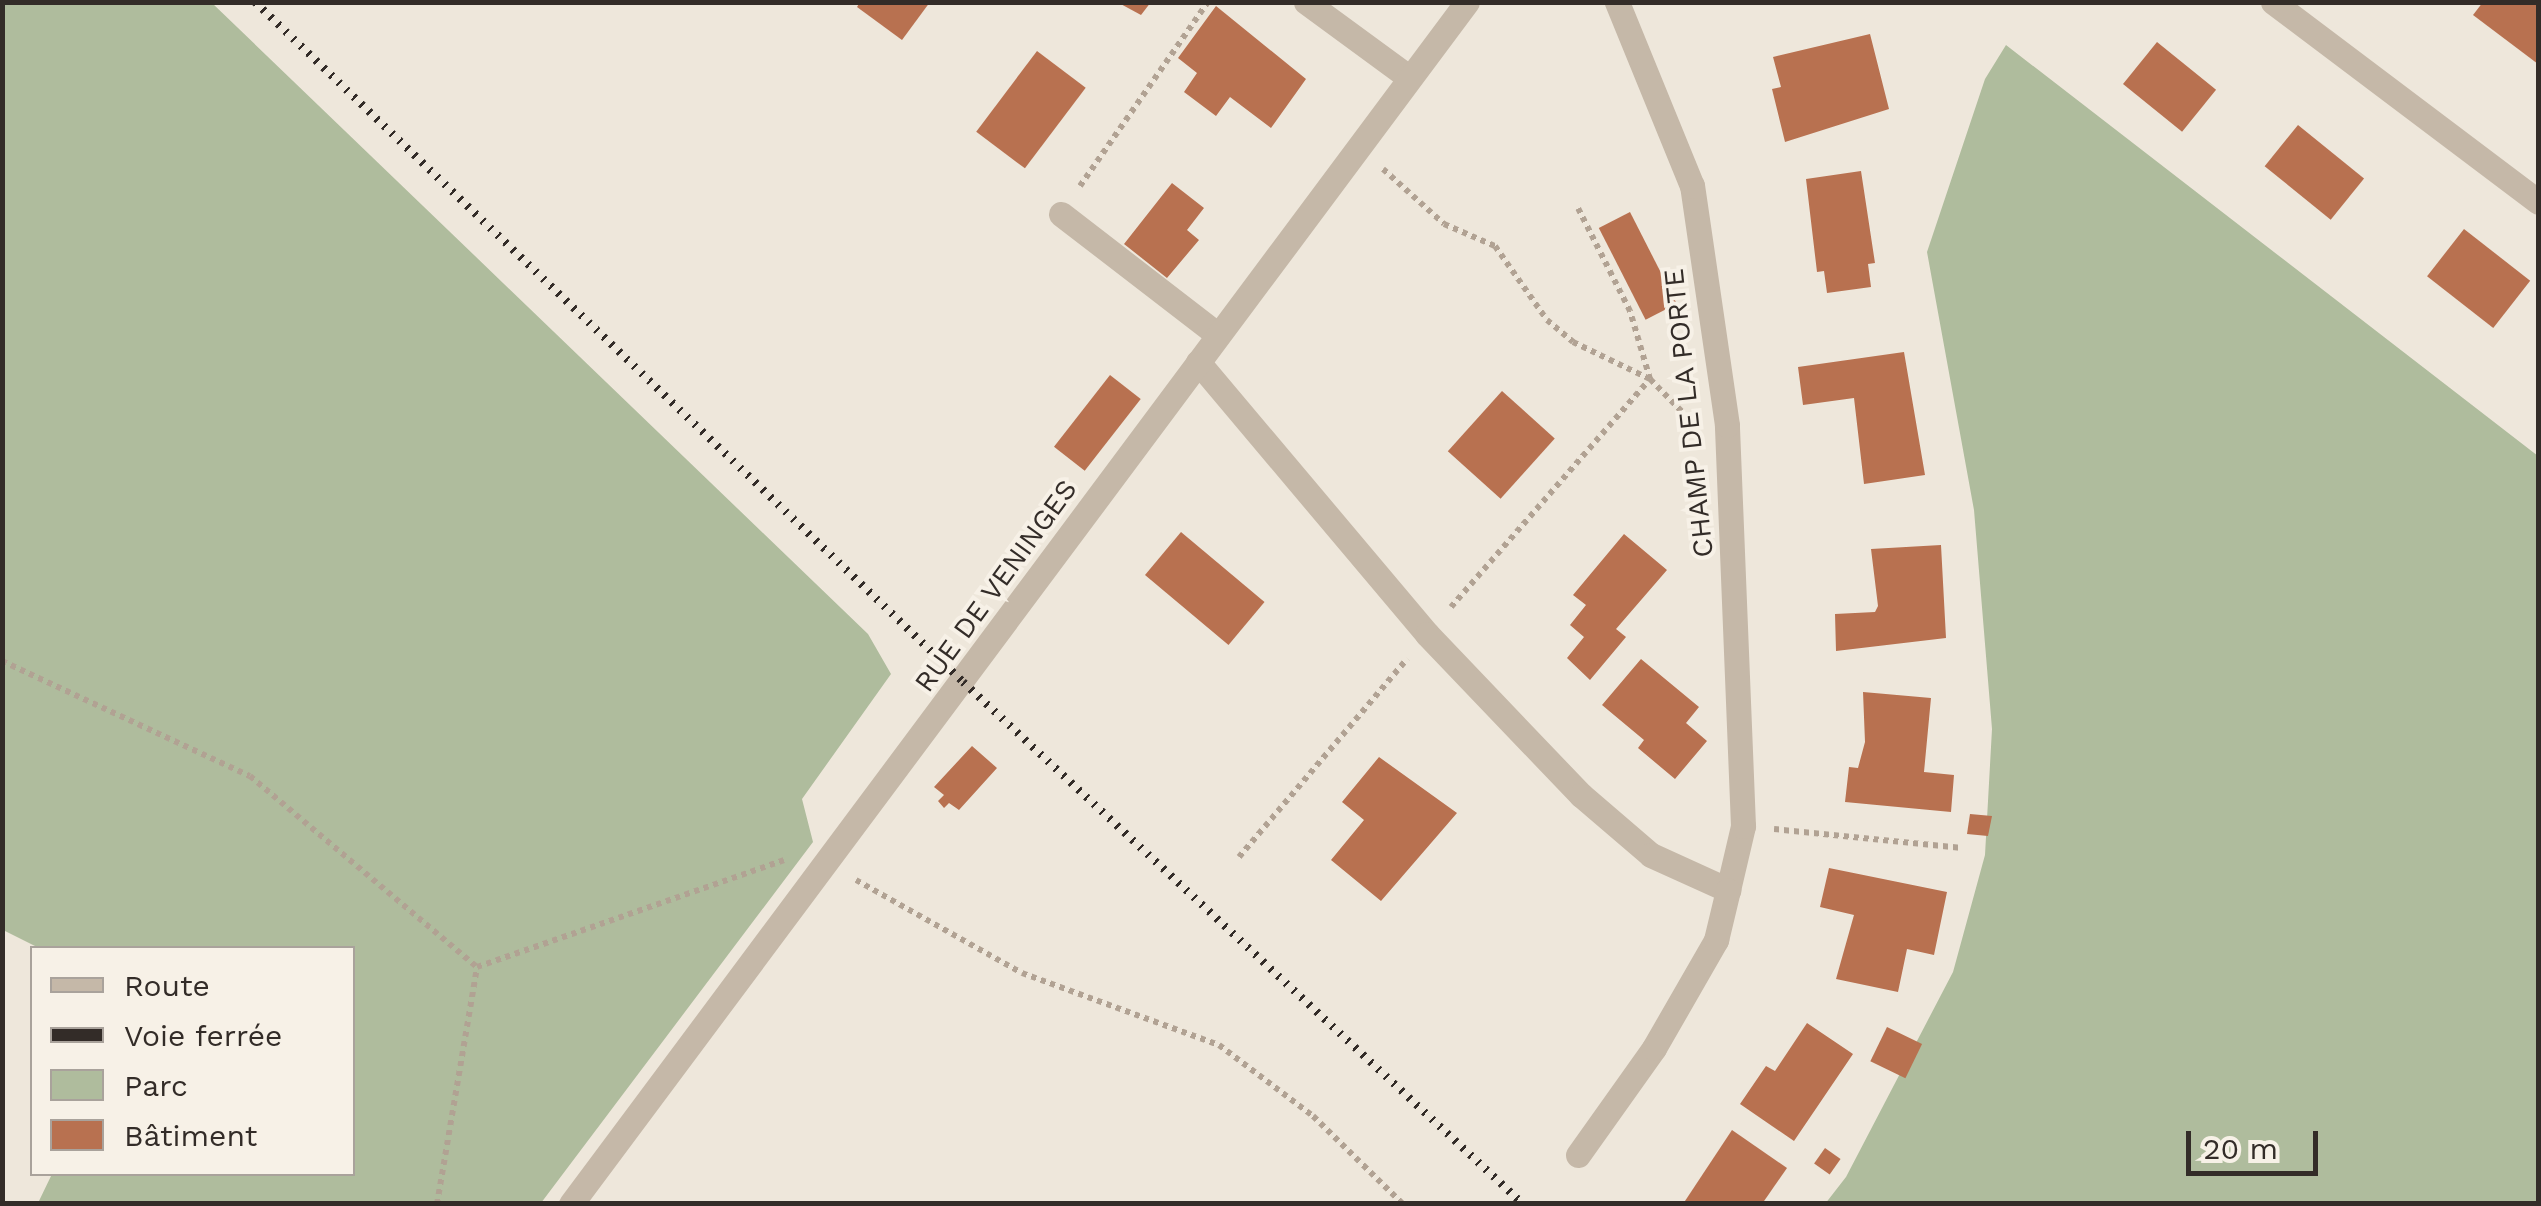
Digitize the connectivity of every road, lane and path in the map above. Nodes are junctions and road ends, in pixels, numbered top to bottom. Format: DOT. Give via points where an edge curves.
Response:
graph roads {
  1 [pos="1208,2"];
  2 [pos="1306,2"];
  3 [pos="1467,2"];
  4 [pos="1617,2"];
  5 [pos="2273,2"];
  6 [pos="1408,76"];
  7 [pos="1356,145"];
  8 [pos="2538,202"];
  9 [pos="1578,208"];
  10 [pos="1061,214"];
  11 [pos="1218,335"];
  12 [pos="1198,362"];
  13 [pos="1650,378"];
  14 [pos="1727,426"];
  15 [pos="1427,634"];
  16 [pos="2,660"];
  17 [pos="1743,826"];
  18 [pos="1962,848"];
  19 [pos="1239,857"];
  20 [pos="828,862"];
  21 [pos="1728,890"];
  22 [pos="477,967"];
  23 [pos="1578,1155"];
  24 [pos="437,1204"];
  25 [pos="571,1204"];
  26 [pos="1403,1204"];
  1 -- 10 [label="path"];
  2 -- 6 [label="street"];
  3 -- 6 [label="street, RUE DE VENINGES"];
  4 -- 14 [label="street, CHAMP DE LA PORTE" via="1692,186"];
  5 -- 8 [label="street"];
  6 -- 7 [label="street, RUE DE VENINGES"];
  7 -- 11 [label="street, RUE DE VENINGES"];
  7 -- 13 [label="path" via="1444,224 1494,246 1546,320 1573,342"];
  9 -- 13 [label="path" via="1630,311"];
  10 -- 11 [label="street"];
  11 -- 12 [label="street, RUE DE VENINGES"];
  12 -- 15 [label="street"];
  12 -- 20 [label="street, RUE DE VENINGES"];
  13 -- 14 [label="path" via="1705,432"];
  13 -- 15 [label="path"];
  14 -- 17 [label="street, CHAMP DE LA PORTE"];
  15 -- 19 [label="path"];
  15 -- 21 [label="street" via="1581,794 1651,855"];
  16 -- 22 [label="path" via="250,776"];
  17 -- 18 [label="path"];
  17 -- 21 [label="street, CHAMP DE LA PORTE"];
  20 -- 22 [label="path" via="778,860"];
  20 -- 25 [label="street, RUE DE VENINGES"];
  20 -- 26 [label="path" via="921,921 1022,973 1219,1045 1313,1116"];
  21 -- 23 [label="street, CHAMP DE LA PORTE" via="1716,940 1681,1002"];
  22 -- 24 [label="path"];
}
